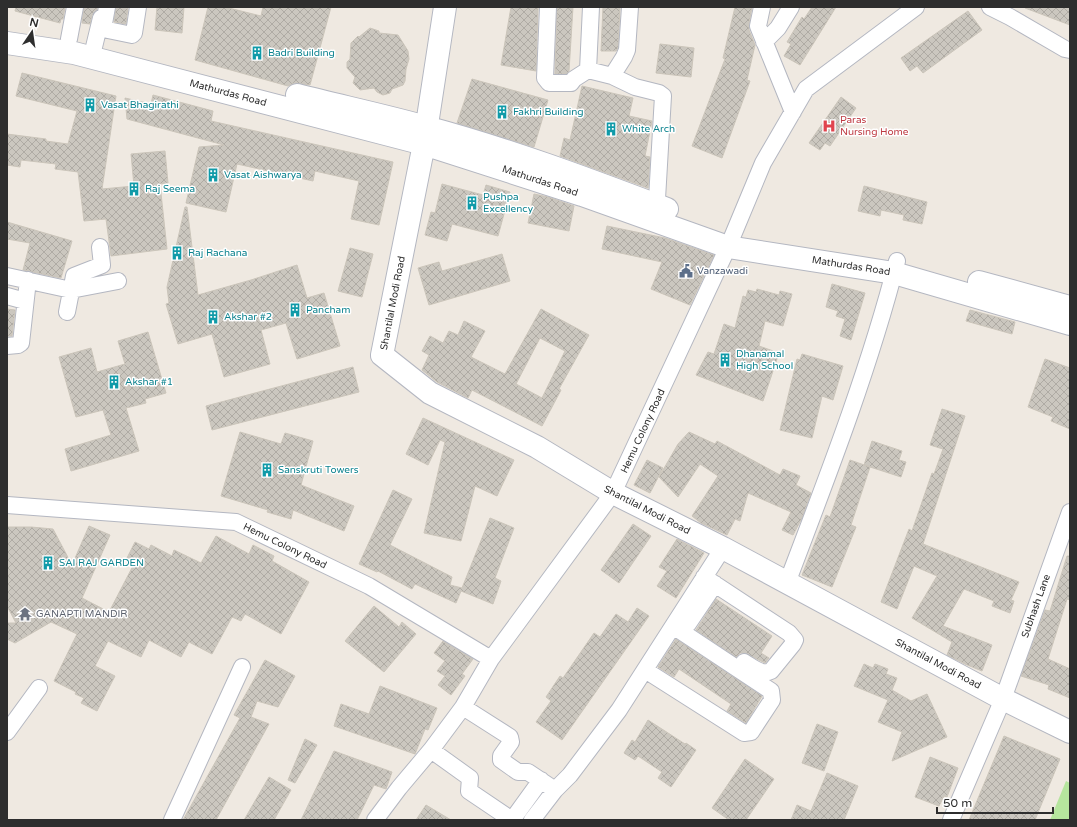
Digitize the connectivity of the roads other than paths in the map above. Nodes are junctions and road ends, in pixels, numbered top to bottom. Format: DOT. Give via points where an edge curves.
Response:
graph roads {
  1 [pos="69,7"];
  2 [pos="75,7"];
  3 [pos="103,7"];
  4 [pos="107,7"];
  5 [pos="138,7"];
  6 [pos="445,7"];
  7 [pos="548,7"];
  8 [pos="591,7"];
  9 [pos="630,7"];
  10 [pos="762,7"];
  11 [pos="790,7"];
  12 [pos="916,7"];
  13 [pos="990,7"];
  14 [pos="7,30"];
  15 [pos="65,39"];
  16 [pos="99,41"];
  17 [pos="764,42"];
  18 [pos="7,43"];
  19 [pos="1070,50"];
  20 [pos="588,70"];
  21 [pos="612,76"];
  22 [pos="793,112"];
  23 [pos="425,135"];
  24 [pos="657,212"];
  25 [pos="730,240"];
  26 [pos="100,247"];
  27 [pos="895,267"];
  28 [pos="7,276"];
  29 [pos="28,280"];
  30 [pos="118,281"];
  31 [pos="71,290"];
  32 [pos="7,296"];
  33 [pos="26,300"];
  34 [pos="1070,307"];
  35 [pos="67,312"];
  36 [pos="1070,324"];
  37 [pos="7,346"];
  38 [pos="613,494"];
  39 [pos="7,505"];
  40 [pos="1070,512"];
  41 [pos="723,548"];
  42 [pos="710,580"];
  43 [pos="787,584"];
  44 [pos="680,625"];
  45 [pos="492,659"];
  46 [pos="242,667"];
  47 [pos="648,672"];
  48 [pos="39,688"];
  49 [pos="1003,699"];
  50 [pos="463,707"];
  51 [pos="7,732"];
  52 [pos="1070,732"];
  53 [pos="431,750"];
  54 [pos="541,780"];
  55 [pos="555,790"];
  56 [pos="172,820"];
  57 [pos="375,820"];
  58 [pos="512,820"];
  59 [pos="532,820"];
  60 [pos="951,820"];
  1 -- 15 [label="street"];
  2 -- 15 [label="street"];
  3 -- 16 [label="street"];
  4 -- 16 [label="street"];
  5 -- 16 [label="street" via="132,35"];
  6 -- 23 [label="street, Shantilal Modi Road"];
  7 -- 20 [label="street" via="545,78 549,83 571,84"];
  8 -- 20 [label="street"];
  9 -- 21 [label="street" via="627,50"];
  10 -- 17 [label="street" via="758,26"];
  11 -- 17 [label="street" via="778,28"];
  12 -- 22 [label="street, Hemu Colony Road" via="806,89"];
  13 -- 19 [label="street"];
  14 -- 15 [label="street"];
  15 -- 16 [label="street"];
  16 -- 23 [label="street"];
  17 -- 22 [label="street"];
  18 -- 23 [label="street, Mathurdas Road" via="74,53"];
  20 -- 21 [label="street"];
  21 -- 24 [label="street" via="663,96"];
  22 -- 25 [label="street, Hemu Colony Road" via="763,163"];
  23 -- 24 [label="street, Mathurdas Road" via="499,149"];
  23 -- 38 [label="street, Shantilal Modi Road" via="382,355 430,392 537,447"];
  24 -- 25 [label="street, Mathurdas Road"];
  25 -- 27 [label="street, Mathurdas Road"];
  25 -- 38 [label="street, Hemu Colony Road"];
  26 -- 31 [label="street" via="102,264 74,276"];
  27 -- 34 [label="street"];
  27 -- 36 [label="street, Mathurdas Road"];
  27 -- 43 [label="street" via="840,443"];
  28 -- 29 [label="street"];
  29 -- 31 [label="street"];
  29 -- 33 [label="street"];
  30 -- 31 [label="street"];
  31 -- 35 [label="street"];
  32 -- 33 [label="street"];
  33 -- 37 [label="street" via="21,343"];
  38 -- 41 [label="street, Shantilal Modi Road"];
  38 -- 45 [label="street, Hemu Colony Road"];
  39 -- 45 [label="street, Hemu Colony Road" via="236,522 369,586"];
  40 -- 49 [label="street, Subhash Lane"];
  41 -- 42 [label="street"];
  41 -- 43 [label="street, Shantilal Modi Road"];
  42 -- 44 [label="street"];
  42 -- 44 [label="street" via="789,633 795,640 793,644 771,671 759,672"];
  43 -- 49 [label="street, Shantilal Modi Road"];
  44 -- 47 [label="street"];
  44 -- 47 [label="street" via="771,691 772,700 751,732 744,733"];
  45 -- 50 [label="street, Hemu Colony Road"];
  46 -- 56 [label="street"];
  47 -- 55 [label="street" via="570,775"];
  48 -- 51 [label="street"];
  49 -- 52 [label="street, Shantilal Modi Road"];
  49 -- 60 [label="street, Subhash Lane"];
  50 -- 53 [label="street, Hemu Colony Road"];
  50 -- 54 [label="street" via="510,737 511,742 501,760 518,772 528,772"];
  53 -- 57 [label="street, Hemu Colony Road"];
  53 -- 58 [label="street" via="470,778 469,790"];
  54 -- 55 [label="street"];
  54 -- 58 [label="street"];
  55 -- 59 [label="street"];
}
